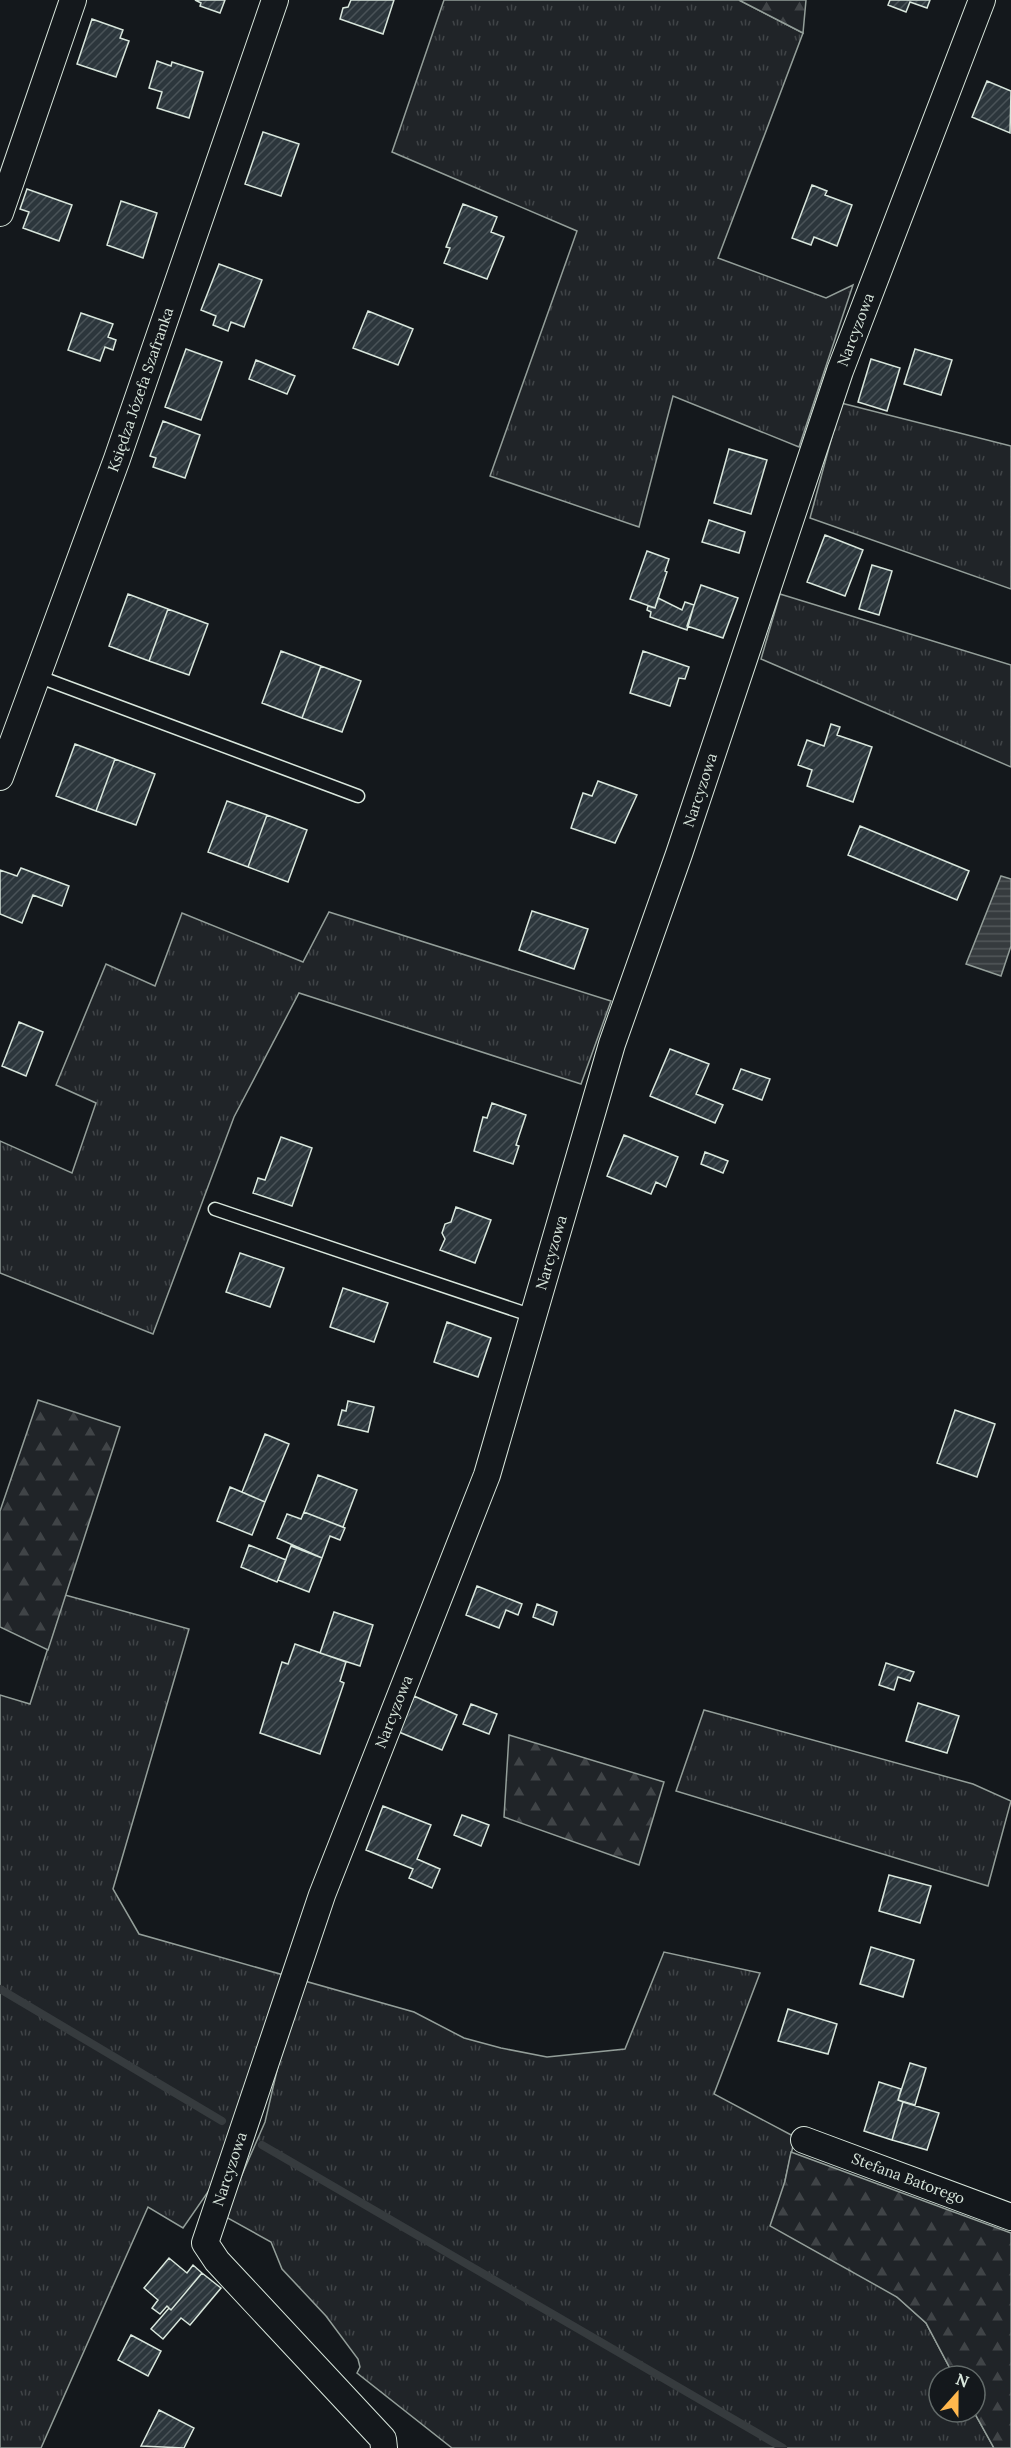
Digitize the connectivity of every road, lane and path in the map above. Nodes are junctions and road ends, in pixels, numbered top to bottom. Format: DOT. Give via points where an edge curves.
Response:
graph roads {
  1 [pos="73,0"];
  2 [pos="275,0"];
  3 [pos="982,0"];
  4 [pos="0,213"];
  5 [pos="37,676"];
  6 [pos="0,777"];
  7 [pos="358,796"];
  8 [pos="215,1209"];
  9 [pos="532,1316"];
  10 [pos="804,2140"];
  11 [pos="1011,2217"];
  12 [pos="384,2448"];
  1 -- 4 [label="street"];
  2 -- 5 [label="street, Księdza Józefa Szafranka" via="121,448"];
  3 -- 9 [label="street, Narcyzowa" via="840,371 607,1061"];
  5 -- 6 [label="street, Księdza Józefa Szafranka"];
  5 -- 7 [label="lane"];
  8 -- 9 [label="lane"];
  9 -- 12 [label="street, Narcyzowa" via="487,1475 322,1895 205,2243 217,2262 383,2439"];
  10 -- 11 [label="street, Stefana Batorego"];
}
